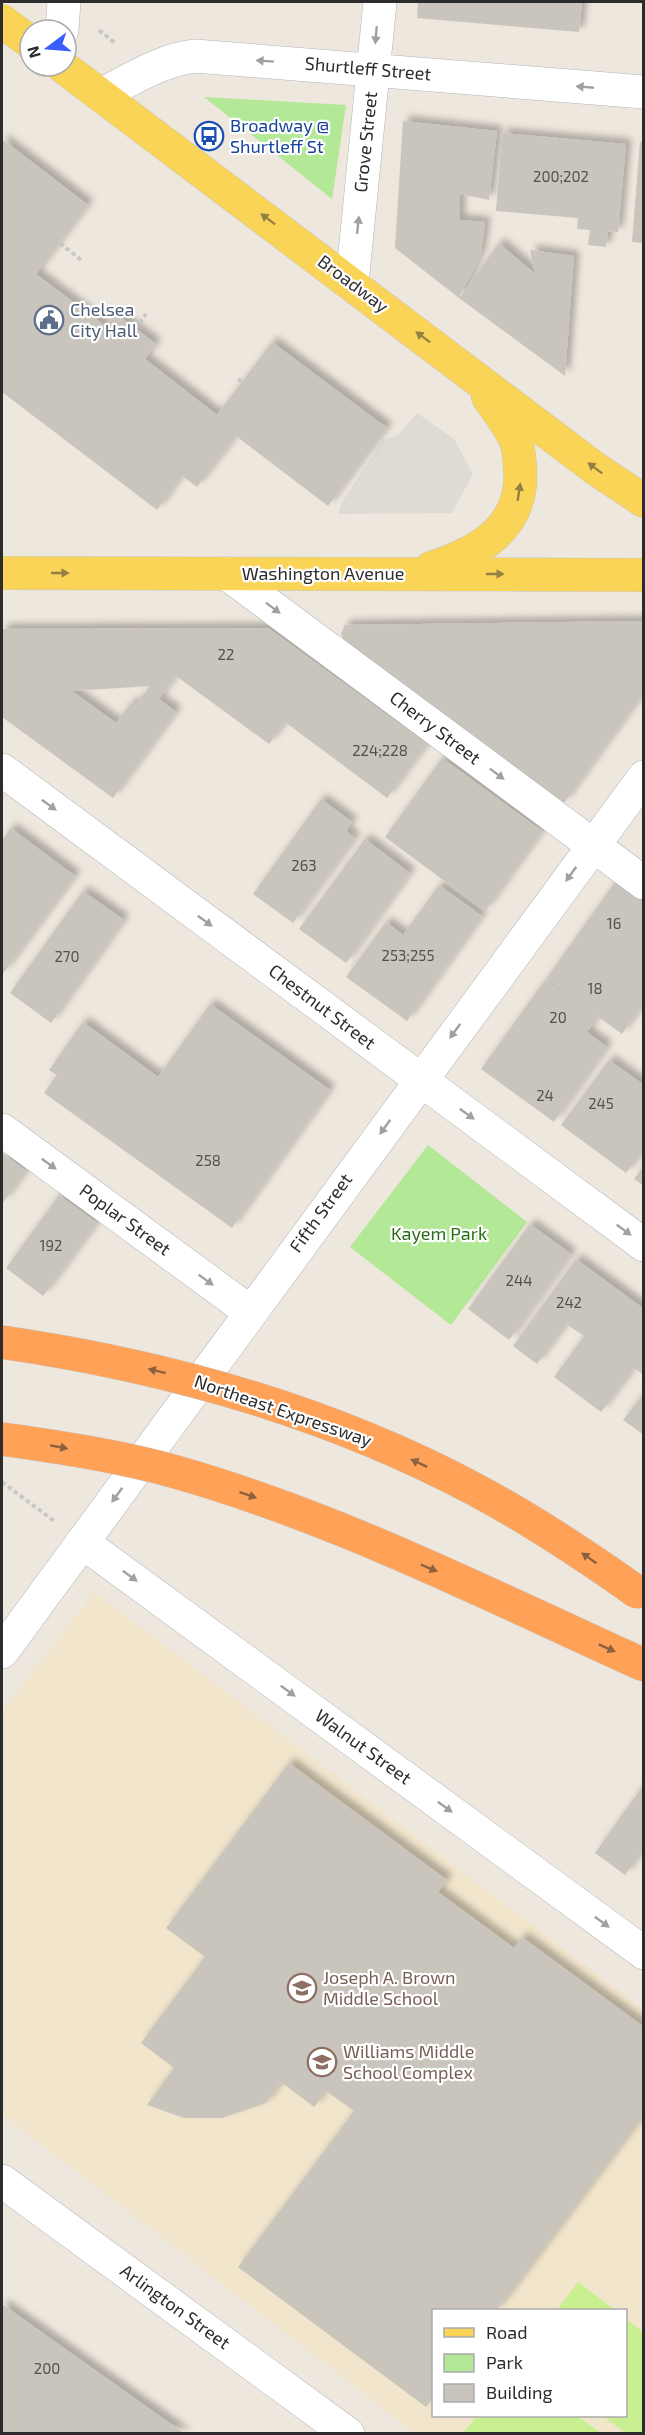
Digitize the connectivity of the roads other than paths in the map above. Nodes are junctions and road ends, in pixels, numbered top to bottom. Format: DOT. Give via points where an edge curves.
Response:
graph roads {
  1 [pos="64,2"];
  2 [pos="380,2"];
  3 [pos="72,18"];
  4 [pos="2,21"];
  5 [pos="18,33"];
  6 [pos="2,51"];
  7 [pos="18,53"];
  8 [pos="373,69"];
  9 [pos="78,78"];
  10 [pos="644,92"];
  11 [pos="101,95"];
  12 [pos="352,283"];
  13 [pos="463,367"];
  14 [pos="644,501"];
  15 [pos="2,573"];
  16 [pos="226,573"];
  17 [pos="412,574"];
  18 [pos="644,575"];
  19 [pos="2,770"];
  20 [pos="644,777"];
  21 [pos="592,844"];
  22 [pos="644,883"];
  23 [pos="420,1080"];
  24 [pos="2,1130"];
  25 [pos="644,1245"];
  26 [pos="249,1311"];
  27 [pos="2,1342"];
  28 [pos="2,1439"];
  29 [pos="82,1542"];
  30 [pos="637,1592"];
  31 [pos="2,1652"];
  32 [pos="644,1665"];
  33 [pos="644,1953"];
  34 [pos="2,2181"];
  35 [pos="328,2428"];
  1 -- 3 [label="street"];
  2 -- 8 [label="street, Grove Street, one-way"];
  4 -- 5 [label="main road"];
  6 -- 7 [label="main road"];
  10 -- 8 [label="street, Shurtleff Street, one-way"];
  8 -- 11 [label="street, Shurtleff Street, one-way" via="195,56 177,58"];
  12 -- 8 [label="street, Grove Street, one-way"];
  9 -- 11 [label="main road, Broadway"];
  12 -- 11 [label="main road, Broadway, one-way"];
  13 -- 12 [label="main road, Broadway, one-way"];
  14 -- 13 [label="main road, Broadway, one-way"];
  17 -- 13 [label="main road, one-way" via="461,557 483,544 512,516 519,498 517,442"];
  15 -- 16 [label="main road, Washington Avenue, one-way"];
  16 -- 17 [label="main road, Washington Avenue"];
  16 -- 21 [label="street, Cherry Street, one-way"];
  17 -- 18 [label="main road, Washington Avenue, one-way"];
  19 -- 23 [label="street, Chestnut Street, one-way"];
  20 -- 21 [label="street, Fifth Street"];
  21 -- 22 [label="street, Cherry Street"];
  21 -- 23 [label="street, Fifth Street, one-way"];
  23 -- 25 [label="street, Chestnut Street, one-way"];
  23 -- 26 [label="street, Fifth Street, one-way"];
  24 -- 26 [label="street, Poplar Street, one-way"];
  26 -- 29 [label="street, Fifth Street, one-way"];
  30 -- 27 [label="highway, Northeast Expressway, one-way, bridge" via="545,1530 476,1490 335,1426 156,1370"];
  28 -- 32 [label="highway, one-way, bridge" via="106,1455 246,1494 410,1560"];
  29 -- 31 [label="street, Fifth Street"];
  29 -- 33 [label="street, Walnut Street, one-way"];
  34 -- 35 [label="street, Arlington Street"];
}
